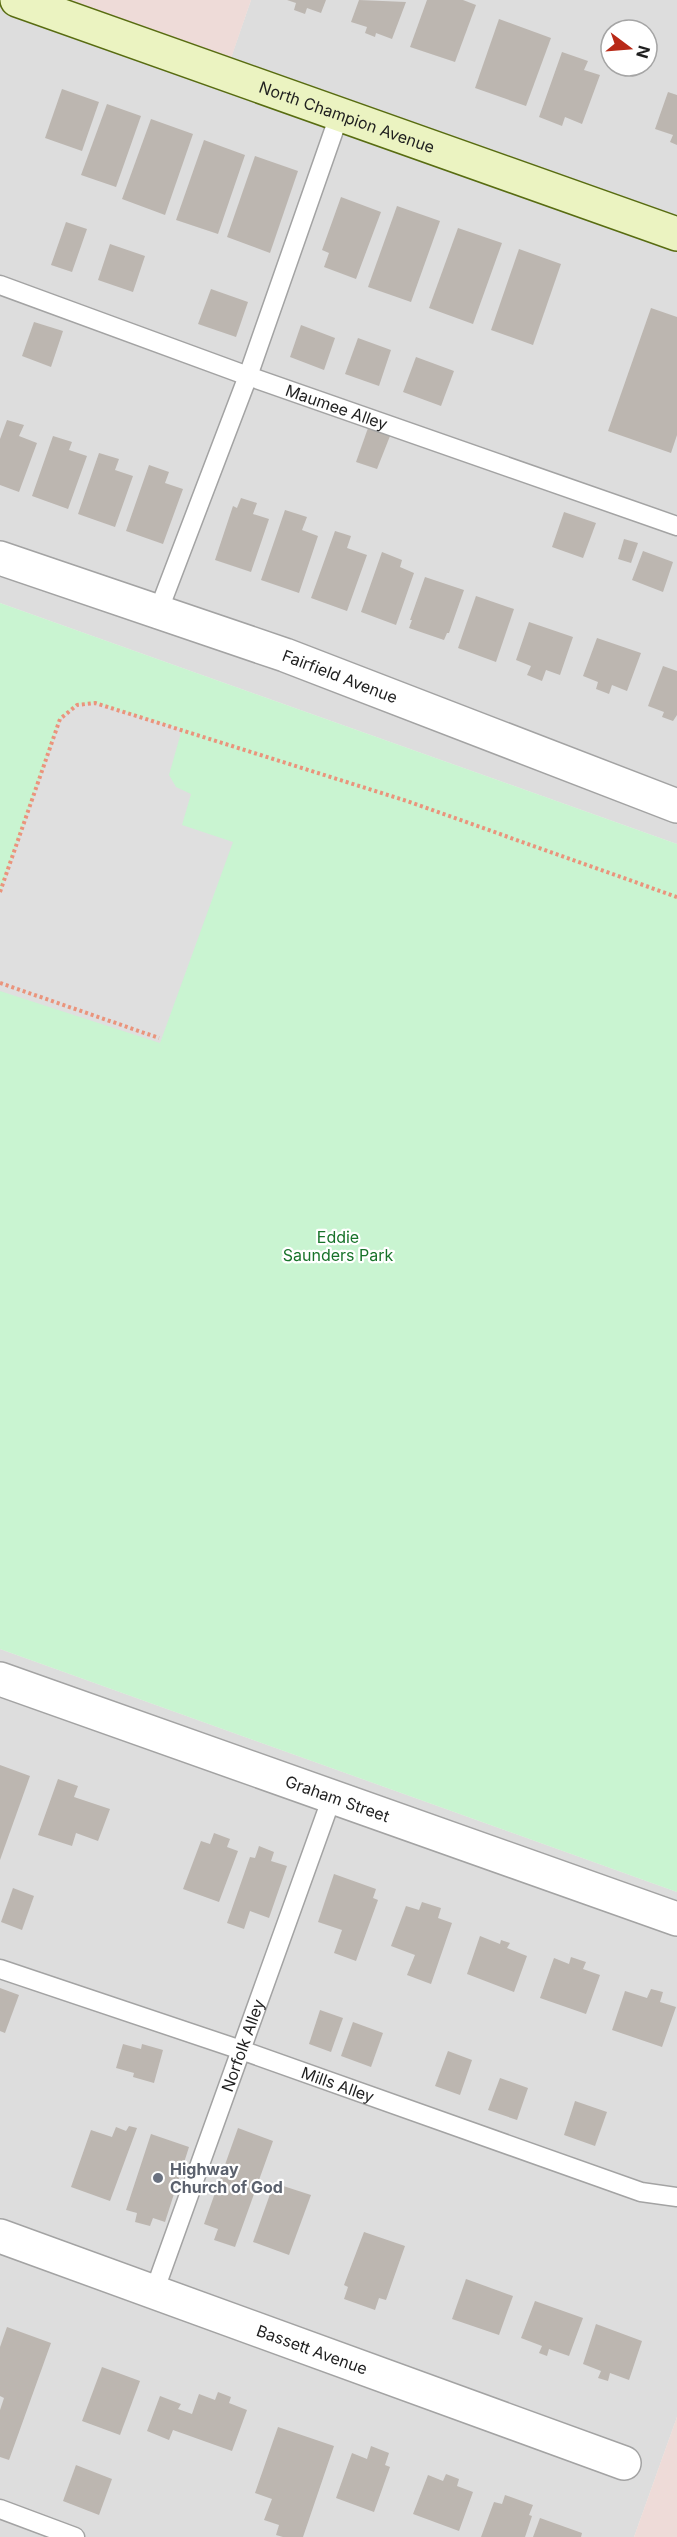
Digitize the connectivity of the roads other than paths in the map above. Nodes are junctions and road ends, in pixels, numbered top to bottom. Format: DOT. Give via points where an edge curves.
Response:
graph roads {
  1 [pos="17,0"];
  2 [pos="59,7"];
  3 [pos="340,113"];
  4 [pos="677,234"];
  5 [pos="0,285"];
  6 [pos="249,376"];
  7 [pos="677,526"];
  8 [pos="0,558"];
  9 [pos="158,612"];
  10 [pos="677,806"];
  11 [pos="0,1679"];
  12 [pos="332,1797"];
  13 [pos="677,1919"];
  14 [pos="0,1969"];
  15 [pos="241,2050"];
  16 [pos="677,2197"];
  17 [pos="0,2236"];
  18 [pos="154,2292"];
  19 [pos="624,2463"];
  20 [pos="0,2509"];
  21 [pos="75,2537"];
  1 -- 2 [label="street, North Champion Avenue"];
  2 -- 3 [label="street, North Champion Avenue"];
  3 -- 4 [label="street, North Champion Avenue"];
  3 -- 6 [label="lane"];
  5 -- 6 [label="lane, Maumee Alley"];
  6 -- 7 [label="lane, Maumee Alley"];
  6 -- 9 [label="lane"];
  8 -- 9 [label="street, Fairfield Avenue"];
  9 -- 10 [label="street, Fairfield Avenue" via="285,655"];
  11 -- 12 [label="street, Graham Street"];
  12 -- 13 [label="street, Graham Street"];
  12 -- 15 [label="lane, Norfolk Alley"];
  14 -- 15 [label="lane, Mills Alley"];
  15 -- 16 [label="lane, Mills Alley" via="641,2192"];
  15 -- 18 [label="lane, Norfolk Alley"];
  17 -- 18 [label="street, Bassett Avenue"];
  18 -- 19 [label="street, Bassett Avenue"];
  20 -- 21 [label="lane"];
}
